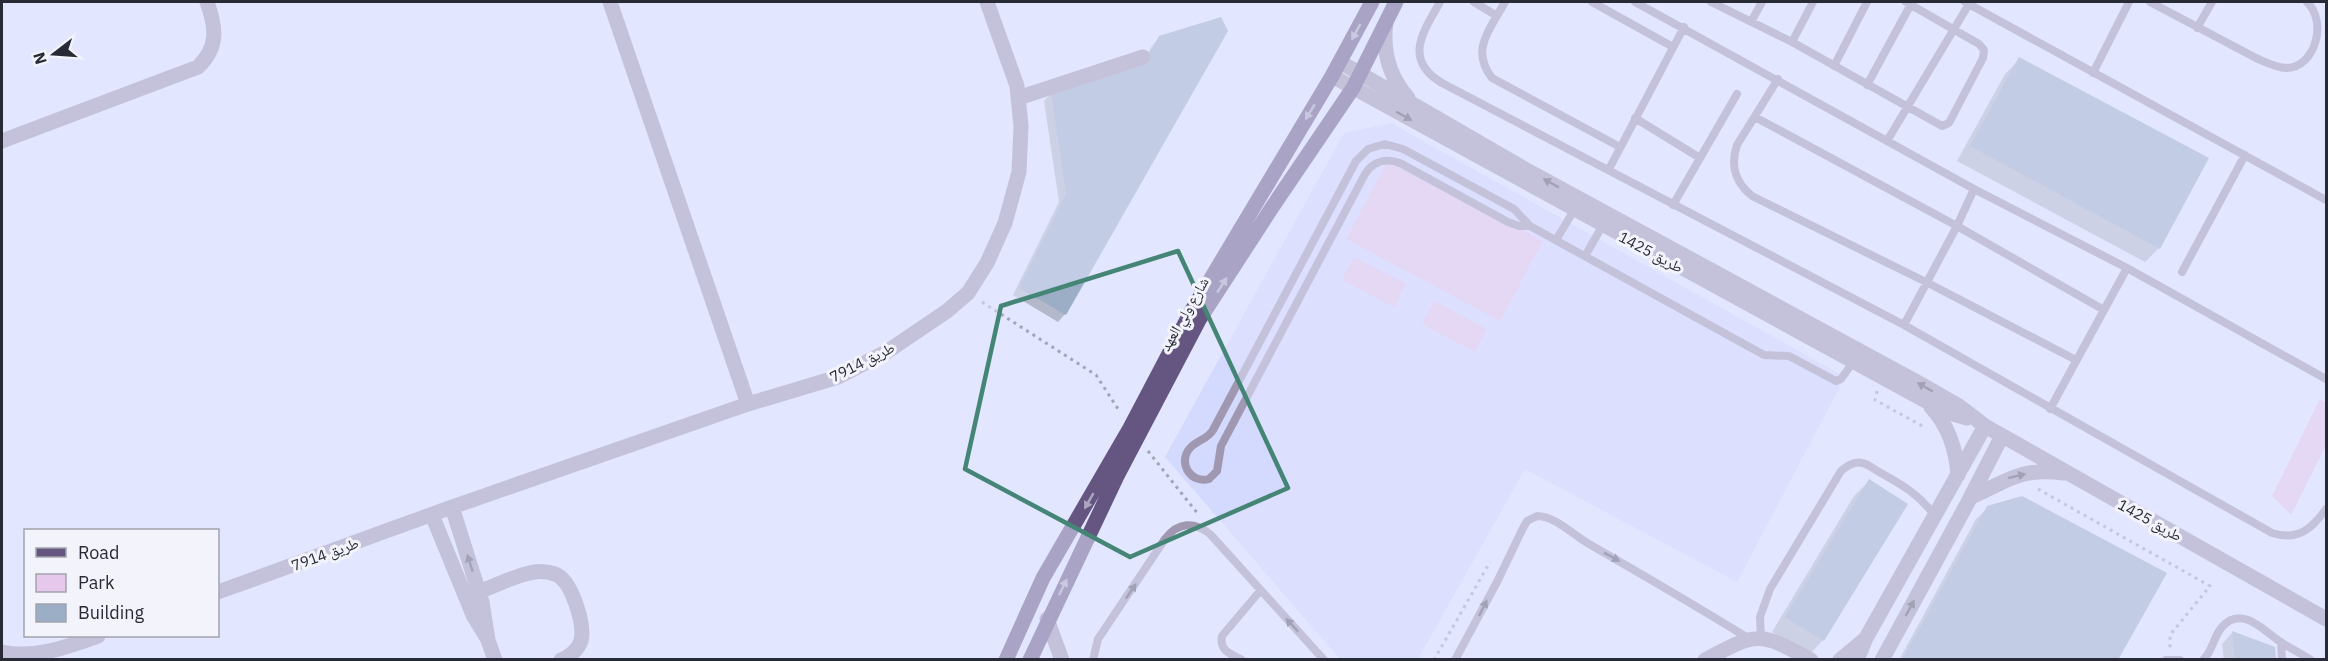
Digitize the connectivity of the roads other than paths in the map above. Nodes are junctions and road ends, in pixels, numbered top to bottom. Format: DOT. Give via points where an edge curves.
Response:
graph roads {
  1 [pos="207,2"];
  2 [pos="610,2"];
  3 [pos="987,2"];
  4 [pos="1372,2"];
  5 [pos="1396,2"];
  6 [pos="1440,2"];
  7 [pos="1474,2"];
  8 [pos="1504,2"];
  9 [pos="1592,2"];
  10 [pos="1635,2"];
  11 [pos="1711,2"];
  12 [pos="1762,2"];
  13 [pos="1813,2"];
  14 [pos="1867,2"];
  15 [pos="2129,2"];
  16 [pos="2150,2"];
  17 [pos="2212,2"];
  18 [pos="2307,2"];
  19 [pos="1909,3"];
  20 [pos="1967,3"];
  21 [pos="1497,16"];
  22 [pos="1386,22"];
  23 [pos="1751,22"];
  24 [pos="1684,27"];
  25 [pos="2197,28"];
  26 [pos="1954,29"];
  27 [pos="1792,42"];
  28 [pos="1674,47"];
  29 [pos="1143,57"];
  30 [pos="1340,62"];
  31 [pos="1834,66"];
  32 [pos="1360,73"];
  33 [pos="2093,73"];
  34 [pos="1332,76"];
  35 [pos="1778,79"];
  36 [pos="1867,85"];
  37 [pos="1353,88"];
  38 [pos="1737,94"];
  39 [pos="1018,98"];
  40 [pos="1413,102"];
  41 [pos="1907,107"];
  42 [pos="1635,117"];
  43 [pos="1755,117"];
  44 [pos="2,141"];
  45 [pos="1887,141"];
  46 [pos="1620,147"];
  47 [pos="2245,156"];
  48 [pos="1700,158"];
  49 [pos="1608,169"];
  50 [pos="1974,189"];
  51 [pos="2326,200"];
  52 [pos="1577,204"];
  53 [pos="1673,205"];
  54 [pos="1606,220"];
  55 [pos="1530,226"];
  56 [pos="1957,226"];
  57 [pos="1556,240"];
  58 [pos="1585,256"];
  59 [pos="2127,268"];
  60 [pos="2182,272"];
  61 [pos="1928,283"];
  62 [pos="2104,310"];
  63 [pos="1904,326"];
  64 [pos="2076,360"];
  65 [pos="1854,361"];
  66 [pos="2326,379"];
  67 [pos="1925,401"];
  68 [pos="748,404"];
  69 [pos="2050,409"];
  70 [pos="1979,423"];
  71 [pos="2002,436"];
  72 [pos="1205,439"];
  73 [pos="1219,452"];
  74 [pos="1112,473"];
  75 [pos="2068,473"];
  76 [pos="1958,475"];
  77 [pos="1948,493"];
  78 [pos="1969,500"];
  79 [pos="452,507"];
  80 [pos="2326,509"];
  81 [pos="432,515"];
  82 [pos="1935,516"];
  83 [pos="1260,591"];
  84 [pos="219,592"];
  85 [pos="479,592"];
  86 [pos="2324,615"];
  87 [pos="1047,619"];
  88 [pos="95,637"];
  89 [pos="1755,638"];
  90 [pos="1866,638"];
  91 [pos="488,640"];
  92 [pos="2281,642"];
  93 [pos="2,652"];
  94 [pos="2297,655"];
  95 [pos="1323,659"];
  96 [pos="495,660"];
  97 [pos="561,660"];
  98 [pos="1006,660"];
  99 [pos="1030,660"];
  100 [pos="1062,660"];
  101 [pos="1093,660"];
  102 [pos="1242,660"];
  103 [pos="1455,660"];
  104 [pos="1705,660"];
  105 [pos="1811,660"];
  106 [pos="1840,660"];
  107 [pos="1857,660"];
  108 [pos="1882,660"];
  109 [pos="2166,660"];
  110 [pos="2180,660"];
  111 [pos="2203,660"];
  112 [pos="2282,660"];
  113 [pos="2311,660"];
  1 -- 44 [label="street" via="215,38 198,67"];
  2 -- 68 [label="street"];
  3 -- 39 [label="street, طريق 7914"];
  4 -- 30 [label="main road, شارع ولي العهد, one-way"];
  5 -- 22 [label="main road, شارع ولي العهد"];
  6 -- 49 [label="lane" via="1419,46 1432,77"];
  7 -- 21 [label="lane"];
  8 -- 21 [label="lane"];
  9 -- 28 [label="lane"];
  10 -- 24 [label="lane"];
  11 -- 23 [label="lane"];
  12 -- 23 [label="lane"];
  13 -- 27 [label="lane"];
  14 -- 31 [label="lane"];
  15 -- 33 [label="lane"];
  16 -- 25 [label="lane"];
  17 -- 25 [label="lane"];
  18 -- 25 [label="lane" via="2315,11 2319,30 2304,61 2292,67 2273,66"];
  19 -- 26 [label="lane"];
  19 -- 36 [label="lane"];
  20 -- 26 [label="lane"];
  20 -- 33 [label="lane"];
  21 -- 46 [label="lane" via="1482,44 1480,57 1492,78"];
  22 -- 32 [label="main road, شارع ولي العهد"];
  22 -- 40 [label="street" via="1384,39 1391,73"];
  23 -- 27 [label="lane"];
  24 -- 28 [label="lane"];
  24 -- 35 [label="lane"];
  26 -- 41 [label="lane"];
  26 -- 41 [label="lane" via="1979,44 1984,54 1949,123 1939,126"];
  27 -- 31 [label="lane"];
  28 -- 42 [label="lane"];
  29 -- 39 [label="street"];
  30 -- 32 [label="street, طريق 1425"];
  30 -- 34 [label="main road, شارع ولي العهد"];
  31 -- 36 [label="lane"];
  32 -- 37 [label="main road, شارع ولي العهد"];
  32 -- 40 [label="street, طريق 1425"];
  33 -- 47 [label="lane"];
  34 -- 37 [label="street, طريق 1425"];
  34 -- 74 [label="main road, شارع ولي العهد, one-way" via="1191,312"];
  35 -- 43 [label="lane"];
  35 -- 45 [label="lane"];
  36 -- 41 [label="lane"];
  37 -- 52 [label="street, طريق 1425, one-way"];
  74 -- 37 [label="main road, شارع ولي العهد, one-way" via="1199,321"];
  38 -- 48 [label="lane"];
  39 -- 68 [label="street, طريق 7914" via="1019,172 1005,223 968,293 888,351 848,372"];
  52 -- 40 [label="street, طريق 1425, one-way"];
  41 -- 45 [label="lane"];
  42 -- 46 [label="lane"];
  42 -- 48 [label="lane"];
  43 -- 56 [label="lane"];
  43 -- 61 [label="lane" via="1734,156 1733,168 1743,189"];
  45 -- 50 [label="lane"];
  46 -- 49 [label="lane"];
  47 -- 51 [label="lane"];
  47 -- 60 [label="lane"];
  48 -- 53 [label="lane"];
  49 -- 53 [label="lane"];
  50 -- 56 [label="lane"];
  50 -- 59 [label="lane"];
  52 -- 54 [label="street, طريق 1425"];
  52 -- 57 [label="lane"];
  53 -- 63 [label="lane"];
  54 -- 58 [label="lane"];
  54 -- 65 [label="street, طريق 1425"];
  70 -- 54 [label="street, طريق 1425, one-way" via="1959,406 1919,383"];
  55 -- 57 [label="lane"];
  55 -- 72 [label="lane" via="1514,209 1403,149 1385,144 1368,149 1356,161"];
  55 -- 73 [label="lane" via="1508,222 1400,163 1387,160 1374,165 1365,174"];
  56 -- 61 [label="lane"];
  56 -- 62 [label="lane"];
  57 -- 58 [label="lane"];
  58 -- 65 [label="lane" via="1764,355 1788,356 1836,381"];
  59 -- 62 [label="lane"];
  59 -- 66 [label="lane"];
  61 -- 63 [label="lane"];
  61 -- 64 [label="lane"];
  62 -- 64 [label="lane"];
  63 -- 69 [label="lane"];
  64 -- 69 [label="lane"];
  65 -- 67 [label="street, طريق 1425"];
  67 -- 70 [label="street, طريق 1425"];
  67 -- 76 [label="street" via="1953,442"];
  68 -- 79 [label="street, طريق 7914"];
  69 -- 80 [label="lane" via="2272,533 2304,533"];
  70 -- 71 [label="street, طريق 1425"];
  70 -- 76 [label="street"];
  71 -- 75 [label="street, طريق 1425"];
  71 -- 78 [label="street"];
  72 -- 73 [label="lane"];
  72 -- 73 [label="lane" via="1187,452 1185,465 1190,475 1204,480 1214,476"];
  87 -- 74 [label="main road, شارع ولي العهد, one-way"];
  74 -- 98 [label="main road, شارع ولي العهد, one-way" via="1043,578"];
  78 -- 75 [label="street, one-way" via="2004,479 2052,471"];
  75 -- 86 [label="street, طريق 1425"];
  76 -- 77 [label="street"];
  77 -- 78 [label="street"];
  77 -- 82 [label="street"];
  108 -- 78 [label="street, one-way"];
  79 -- 81 [label="street, طريق 7914"];
  85 -- 79 [label="street, one-way"];
  81 -- 84 [label="street, طريق 7914"];
  81 -- 91 [label="street" via="473,615"];
  82 -- 89 [label="lane" via="1910,489 1867,465 1845,467 1770,590"];
  82 -- 90 [label="street"];
  95 -- 83 [label="lane, one-way"];
  101 -- 83 [label="lane, one-way" via="1098,639 1165,539 1178,527 1195,525 1204,529"];
  83 -- 102 [label="lane" via="1221,640 1226,651"];
  85 -- 91 [label="street"];
  85 -- 97 [label="street" via="526,574 543,571 559,576 575,602 581,624 580,643"];
  87 -- 99 [label="main road, شارع ولي العهد"];
  87 -- 100 [label="street"];
  88 -- 93 [label="street" via="56,651 15,655"];
  103 -- 89 [label="lane, one-way" via="1527,521 1537,516 1548,518"];
  89 -- 104 [label="street"];
  89 -- 105 [label="street" via="1778,642"];
  90 -- 106 [label="street"];
  90 -- 107 [label="street"];
  91 -- 96 [label="street"];
  92 -- 94 [label="lane"];
  92 -- 111 [label="lane" via="2252,620 2234,620 2220,629"];
  92 -- 112 [label="lane"];
  94 -- 113 [label="lane"];
  109 -- 110 [label="lane"];
}
